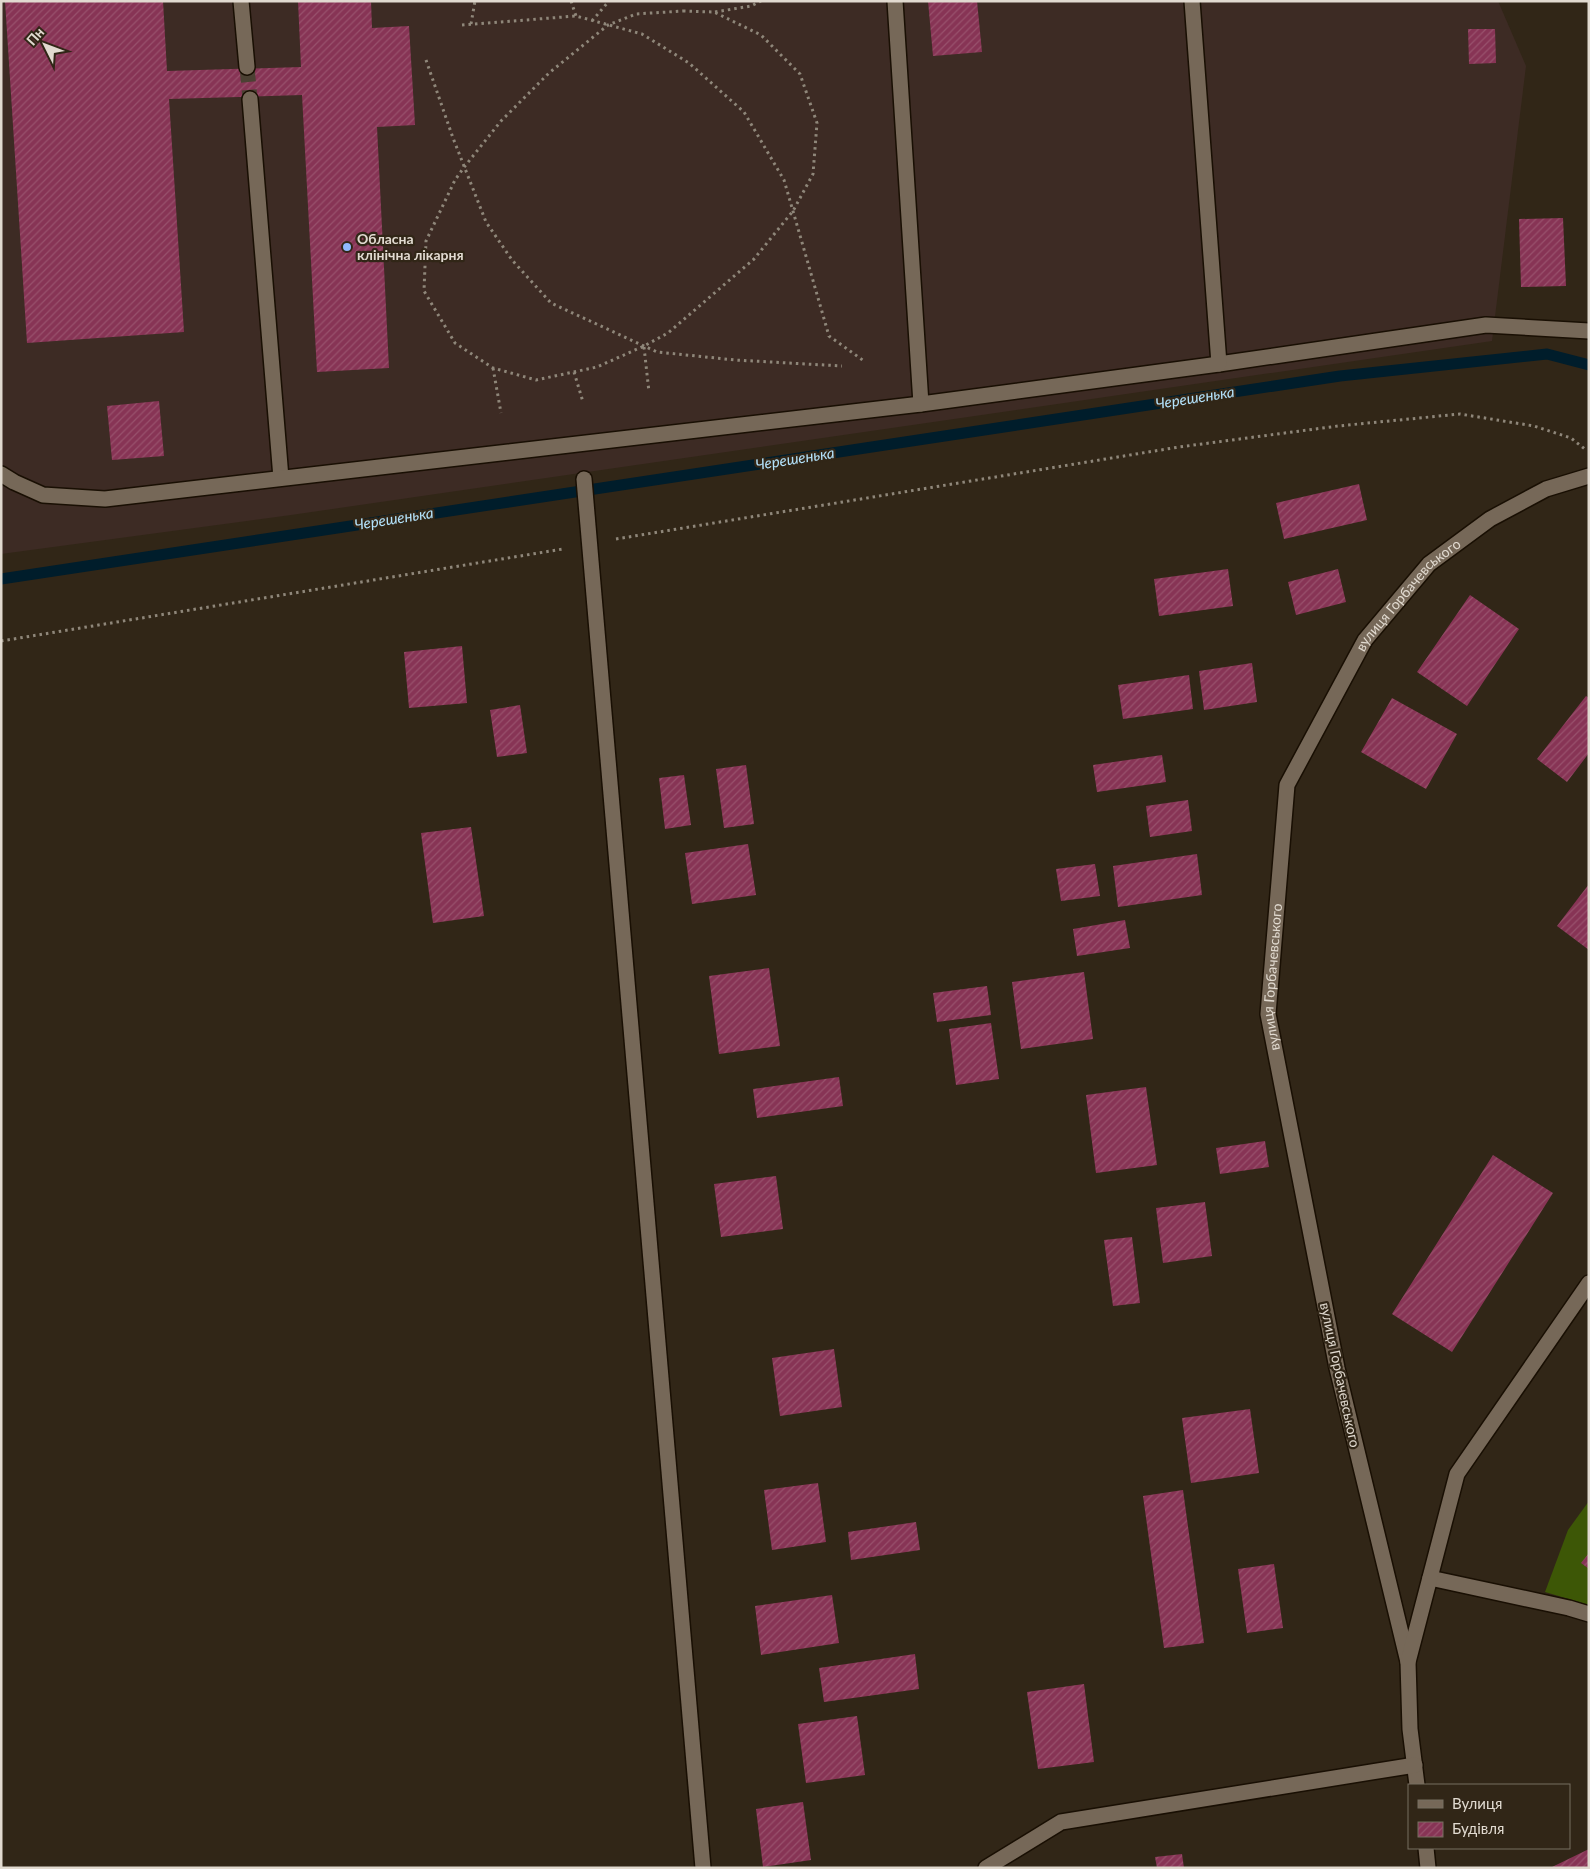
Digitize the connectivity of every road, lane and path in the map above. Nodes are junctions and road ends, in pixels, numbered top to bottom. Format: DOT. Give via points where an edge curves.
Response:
graph roads {
  1 [pos="241,1"];
  2 [pos="475,1"];
  3 [pos="571,1"];
  4 [pos="609,1"];
  5 [pos="761,1"];
  6 [pos="895,1"];
  7 [pos="1192,1"];
  8 [pos="714,12"];
  9 [pos="576,16"];
  10 [pos="592,21"];
  11 [pos="471,24"];
  12 [pos="462,25"];
  13 [pos="608,25"];
  14 [pos="426,60"];
  15 [pos="247,68"];
  16 [pos="250,98"];
  17 [pos="465,166"];
  18 [pos="793,210"];
  19 [pos="1589,331"];
  20 [pos="644,346"];
  21 [pos="864,362"];
  22 [pos="1218,364"];
  23 [pos="842,366"];
  24 [pos="493,368"];
  25 [pos="574,372"];
  26 [pos="650,392"];
  27 [pos="583,402"];
  28 [pos="921,404"];
  29 [pos="501,413"];
  30 [pos="1589,452"];
  31 [pos="1,474"];
  32 [pos="1589,476"];
  33 [pos="281,478"];
  34 [pos="584,479"];
  35 [pos="590,544"];
  36 [pos="1,641"];
  37 [pos="1589,1283"];
  38 [pos="1430,1578"];
  39 [pos="1589,1614"];
  40 [pos="1408,1662"];
  41 [pos="1415,1765"];
  42 [pos="1417,1784"];
  43 [pos="1426,1849"];
  44 [pos="703,1868"];
  45 [pos="986,1868"];
  46 [pos="1428,1868"];
  1 -- 15 [label="street"];
  2 -- 11 [label="path"];
  3 -- 9 [label="path"];
  4 -- 10 [label="path"];
  5 -- 8 [label="path" via="752,6"];
  6 -- 28 [label="street"];
  7 -- 22 [label="street"];
  8 -- 13 [label="path" via="636,14"];
  8 -- 18 [label="path" via="761,35 800,74 816,123 813,174"];
  9 -- 10 [label="path"];
  9 -- 11 [label="path"];
  10 -- 13 [label="path"];
  11 -- 12 [label="path"];
  13 -- 17 [label="path" via="549,73 500,121"];
  13 -- 18 [label="path" via="642,34 689,63 744,112 784,180"];
  14 -- 17 [label="path"];
  16 -- 33 [label="street"];
  17 -- 20 [label="path" via="486,222 512,260 551,303"];
  17 -- 24 [label="path" via="426,241 424,291 455,343"];
  18 -- 20 [label="path" via="754,259 668,333"];
  18 -- 21 [label="path" via="828,336"];
  19 -- 22 [label="street" via="1486,325"];
  20 -- 23 [label="path" via="657,352 734,360"];
  20 -- 25 [label="path" via="597,367"];
  20 -- 26 [label="path"];
  22 -- 28 [label="street"];
  24 -- 25 [label="path" via="536,380"];
  24 -- 29 [label="path"];
  25 -- 27 [label="path"];
  28 -- 33 [label="street"];
  30 -- 35 [label="path" via="1571,438 1534,426 1460,414 1179,447"];
  31 -- 33 [label="street" via="43,496 105,499"];
  32 -- 40 [label="street, вулиця Горбачевського" via="1546,489 1490,519 1429,564 1365,640 1287,785 1268,1014 1337,1368"];
  34 -- 35 [label="street"];
  35 -- 36 [label="path"];
  35 -- 44 [label="street"];
  37 -- 38 [label="street" via="1457,1474"];
  38 -- 39 [label="street"];
  38 -- 40 [label="street"];
  40 -- 41 [label="street" via="1410,1729"];
  41 -- 42 [label="street"];
  41 -- 45 [label="street" via="1061,1822"];
  43 -- 46 [label="street"];
}
